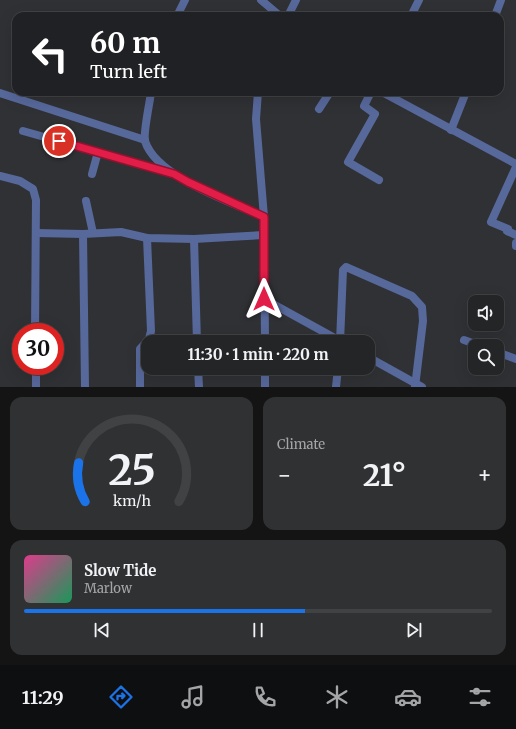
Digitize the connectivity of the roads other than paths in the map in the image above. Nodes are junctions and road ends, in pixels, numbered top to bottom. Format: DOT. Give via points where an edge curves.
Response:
graph roads {
  1 [pos="184,0"];
  2 [pos="261,0"];
  3 [pos="296,0"];
  4 [pos="420,0"];
  5 [pos="500,0"];
  6 [pos="179,12"];
  7 [pos="275,12"];
  8 [pos="290,12"];
  9 [pos="413,12"];
  10 [pos="496,12"];
  11 [pos="0,93"];
  12 [pos="150,96"];
  13 [pos="258,96"];
  14 [pos="327,96"];
  15 [pos="369,96"];
  16 [pos="389,96"];
  17 [pos="464,96"];
  18 [pos="319,109"];
  19 [pos="451,130"];
  20 [pos="23,131"];
  21 [pos="145,140"];
  22 [pos="98,152"];
  23 [pos="516,166"];
  24 [pos="92,174"];
  25 [pos="174,174"];
  26 [pos="0,176"];
  27 [pos="379,180"];
  28 [pos="86,201"];
  29 [pos="264,217"];
  30 [pos="36,233"];
  31 [pos="93,233"];
  32 [pos="83,234"];
  33 [pos="264,235"];
  34 [pos="516,235"];
  35 [pos="147,238"];
  36 [pos="194,239"];
  37 [pos="264,299"];
  38 [pos="35,323"];
  39 [pos="197,335"];
  40 [pos="265,335"];
  41 [pos="328,335"];
  42 [pos="341,335"];
  43 [pos="464,340"];
  44 [pos="468,341"];
  45 [pos="504,355"];
  46 [pos="516,360"];
  47 [pos="375,361"];
  48 [pos="36,375"];
  49 [pos="198,375"];
  50 [pos="265,375"];
  51 [pos="337,375"];
  52 [pos="418,386"];
  53 [pos="36,387"];
  54 [pos="85,387"];
  55 [pos="140,387"];
  56 [pos="199,387"];
  57 [pos="265,387"];
  58 [pos="336,387"];
  1 -- 6 [label="street"];
  2 -- 7 [label="street"];
  3 -- 8 [label="street"];
  4 -- 9 [label="street"];
  5 -- 10 [label="street"];
  11 -- 21 [label="street"];
  12 -- 21 [label="street"];
  13 -- 29 [label="street" via="256,119"];
  14 -- 18 [label="street"];
  15 -- 27 [label="street" via="364,106 375,114 348,162"];
  16 -- 19 [label="street"];
  17 -- 19 [label="street"];
  19 -- 23 [label="street"];
  20 -- 22 [label="street"];
  21 -- 25 [label="street" via="156,160"];
  22 -- 24 [label="street"];
  22 -- 25 [label="street"];
  23 -- 34 [label="street" via="491,222"];
  25 -- 29 [label="street"];
  26 -- 30 [label="street" via="20,181 33,189 36,200"];
  28 -- 31 [label="street"];
  29 -- 33 [label="street"];
  30 -- 32 [label="street"];
  30 -- 38 [label="street"];
  31 -- 32 [label="street"];
  31 -- 35 [label="street" via="121,232"];
  32 -- 54 [label="street"];
  33 -- 36 [label="street"];
  33 -- 37 [label="street"];
  35 -- 36 [label="street"];
  35 -- 55 [label="street" via="151,331 149,339 140,350"];
  36 -- 39 [label="street"];
  37 -- 40 [label="street"];
  37 -- 41 [label="street"];
  42 -- 52 [label="street" via="343,270 348,266 412,296 422,306"];
  43 -- 44 [label="street"];
  45 -- 46 [label="street"];
  47 -- 52 [label="street"];
  48 -- 53 [label="street"];
  49 -- 56 [label="street"];
  50 -- 57 [label="street"];
  51 -- 58 [label="street"];
}
